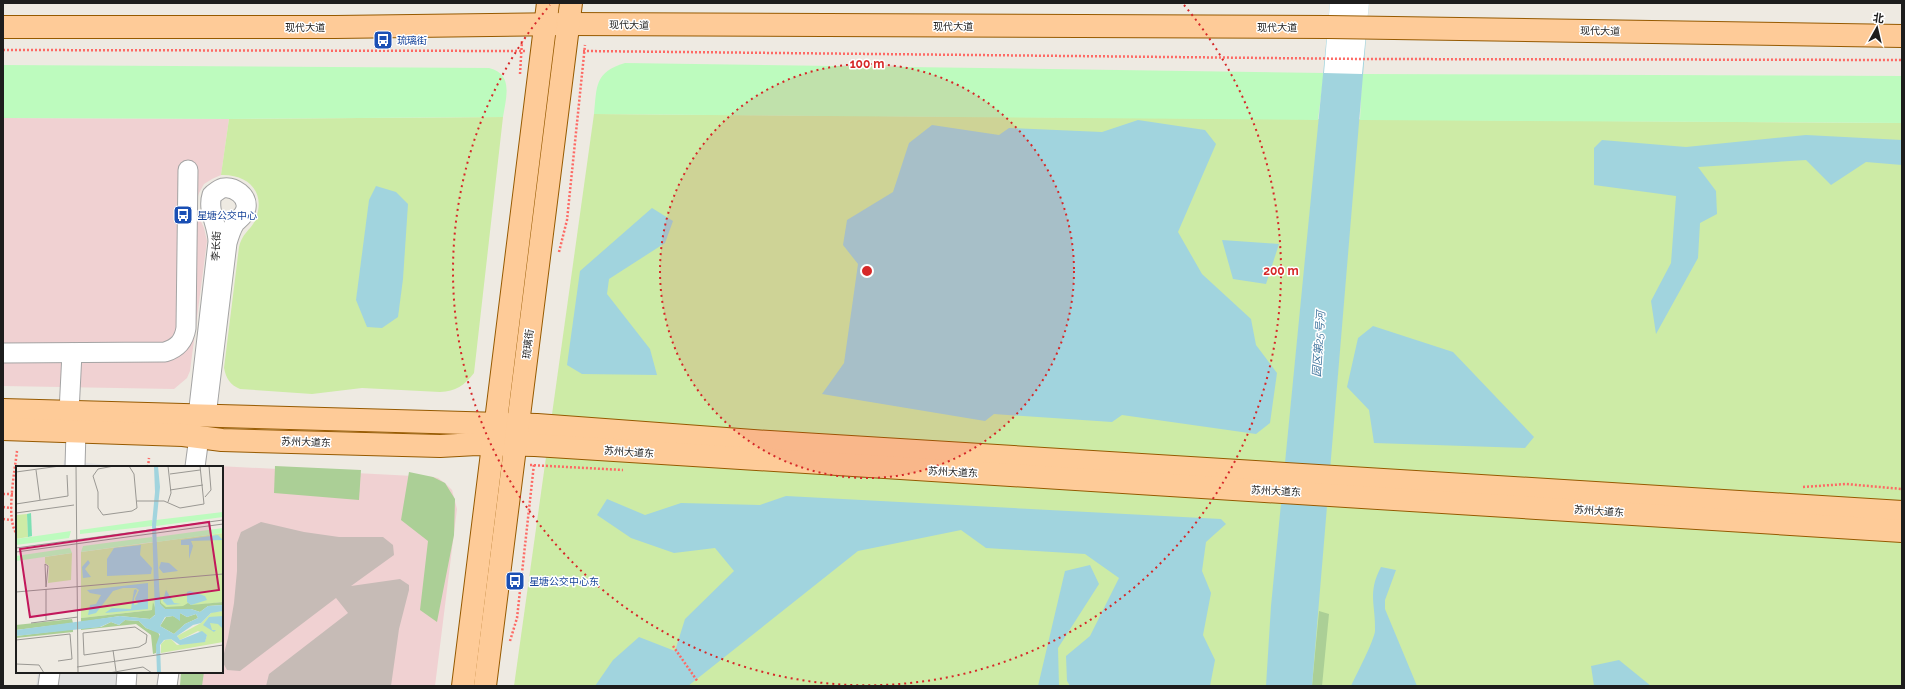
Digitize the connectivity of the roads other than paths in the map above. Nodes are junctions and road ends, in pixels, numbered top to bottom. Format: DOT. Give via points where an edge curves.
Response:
graph roads {
  1 [pos="548,3"];
  2 [pos="576,17"];
  3 [pos="545,24"];
  4 [pos="3,27"];
  5 [pos="1902,36"];
  6 [pos="188,170"];
  7 [pos="187,245"];
  8 [pos="217,248"];
  9 [pos="187,279"];
  10 [pos="213,282"];
  11 [pos="3,353"];
  12 [pos="72,353"];
  13 [pos="3,410"];
  14 [pos="202,416"];
  15 [pos="73,422"];
  16 [pos="3,429"];
  17 [pos="494,434"];
  18 [pos="199,437"];
  19 [pos="522,438"];
  20 [pos="75,466"];
  21 [pos="195,466"];
  22 [pos="1333,486"];
  23 [pos="1902,512"];
  24 [pos="1902,531"];
  25 [pos="50,673"];
  26 [pos="127,673"];
  27 [pos="169,673"];
  28 [pos="48,686"];
  29 [pos="126,686"];
  30 [pos="167,686"];
  31 [pos="463,686"];
  32 [pos="485,686"];
  1 -- 3 [label="main road"];
  2 -- 3 [label="main road, 现代大道"];
  2 -- 5 [label="main road, 现代大道"];
  2 -- 19 [label="main road, 琉璃街" via="575,51"];
  3 -- 4 [label="main road, 现代大道"];
  3 -- 17 [label="main road"];
  6 -- 7 [label="street"];
  7 -- 8 [label="street"];
  7 -- 9 [label="street"];
  8 -- 10 [label="street, 李长街"];
  8 -- 14 [label="street, 李长街" via="218,234 210,201 212,195 219,190 233,189 241,193 246,207 229,233"];
  9 -- 10 [label="street"];
  9 -- 12 [label="street" via="186,332 173,349 165,352"];
  10 -- 14 [label="street, 李长街"];
  11 -- 12 [label="street"];
  12 -- 15 [label="street"];
  13 -- 15 [label="main road, 苏州大道东"];
  14 -- 15 [label="main road, 苏州大道东"];
  14 -- 17 [label="main road, 苏州大道东"];
  15 -- 16 [label="main road, 苏州大道东"];
  15 -- 18 [label="main road, 苏州大道东"];
  15 -- 20 [label="street"];
  17 -- 18 [label="main road, 苏州大道东" via="440,446 222,440"];
  17 -- 19 [label="main road, 苏州大道东"];
  17 -- 31 [label="main road"];
  18 -- 21 [label="street"];
  19 -- 22 [label="main road, 苏州大道东"];
  19 -- 32 [label="main road, 琉璃街"];
  22 -- 23 [label="main road, 苏州大道东"];
  22 -- 24 [label="main road, 苏州大道东"];
  25 -- 28 [label="street"];
  26 -- 29 [label="street"];
  27 -- 30 [label="street"];
}
